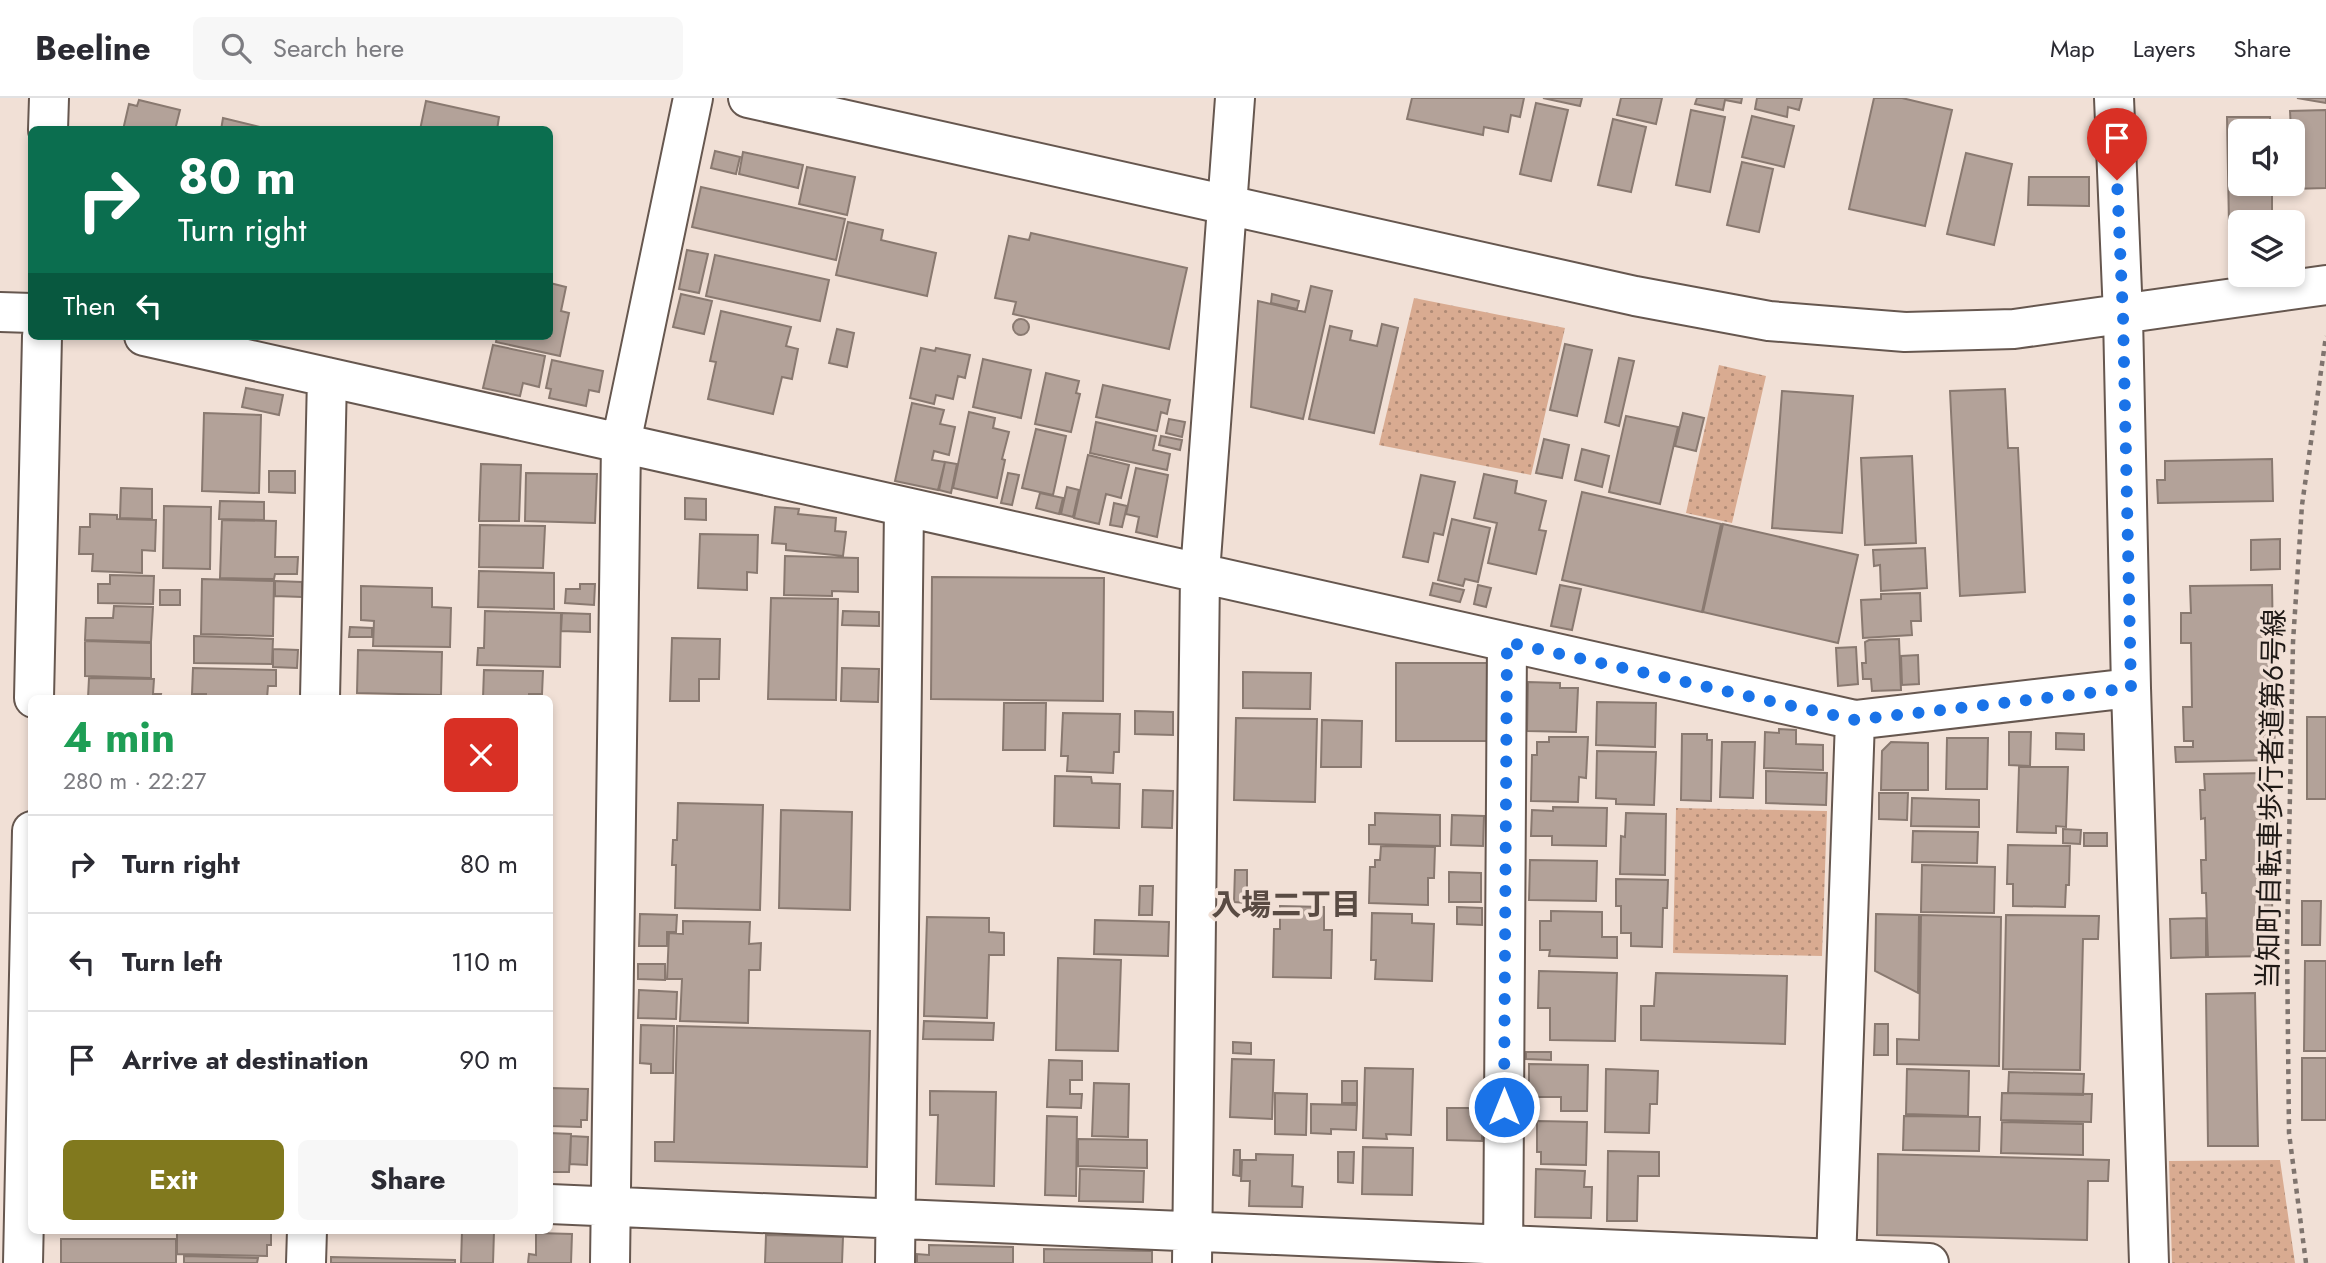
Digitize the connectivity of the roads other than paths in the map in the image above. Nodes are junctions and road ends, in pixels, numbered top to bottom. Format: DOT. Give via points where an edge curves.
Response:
graph roads {
  1 [pos="49,98"];
  2 [pos="693,98"];
  3 [pos="748,98"];
  4 [pos="1235,98"];
  5 [pos="2114,98"];
  6 [pos="48,126"];
  7 [pos="1227,205"];
  8 [pos="2326,285"];
  9 [pos="0,313"];
  10 [pos="28,313"];
  11 [pos="2123,316"];
  12 [pos="42,340"];
  13 [pos="162,340"];
  14 [pos="327,377"];
  15 [pos="621,443"];
  16 [pos="904,507"];
  17 [pos="1200,573"];
  18 [pos="1507,642"];
  19 [pos="2131,688"];
  20 [pos="34,695"];
  21 [pos="320,695"];
  22 [pos="1855,720"];
  23 [pos="28,939"];
  24 [pos="19,1181"];
  25 [pos="553,1203"];
  26 [pos="611,1206"];
  27 [pos="896,1218"];
  28 [pos="307,1234"];
  29 [pos="1192,1247"];
  30 [pos="1503,1253"];
  31 [pos="1836,1261"];
  32 [pos="23,1263"];
  33 [pos="306,1263"];
  34 [pos="610,1263"];
  35 [pos="895,1263"];
  36 [pos="1929,1263"];
  37 [pos="2150,1263"];
  1 -- 6 [label="street"];
  2 -- 15 [label="street"];
  3 -- 7 [label="street"];
  4 -- 7 [label="street"];
  5 -- 11 [label="street"];
  7 -- 11 [label="street" via="1635,296 1769,321 1919,331 2014,329"];
  7 -- 17 [label="street"];
  8 -- 11 [label="street"];
  9 -- 10 [label="street"];
  11 -- 19 [label="street"];
  12 -- 20 [label="street"];
  13 -- 14 [label="street"];
  14 -- 15 [label="street"];
  14 -- 21 [label="street"];
  15 -- 16 [label="street"];
  15 -- 26 [label="street"];
  16 -- 17 [label="street"];
  16 -- 27 [label="street"];
  17 -- 18 [label="street"];
  17 -- 29 [label="street"];
  18 -- 22 [label="street"];
  18 -- 30 [label="street"];
  19 -- 22 [label="street"];
  19 -- 37 [label="street"];
  22 -- 31 [label="street"];
  23 -- 24 [label="street"];
  24 -- 32 [label="street"];
  25 -- 26 [label="street"];
  26 -- 27 [label="street"];
  26 -- 34 [label="street"];
  27 -- 29 [label="street"];
  27 -- 35 [label="street"];
  28 -- 33 [label="street"];
  29 -- 30 [label="street"];
  30 -- 31 [label="street"];
  31 -- 36 [label="street"];
}
